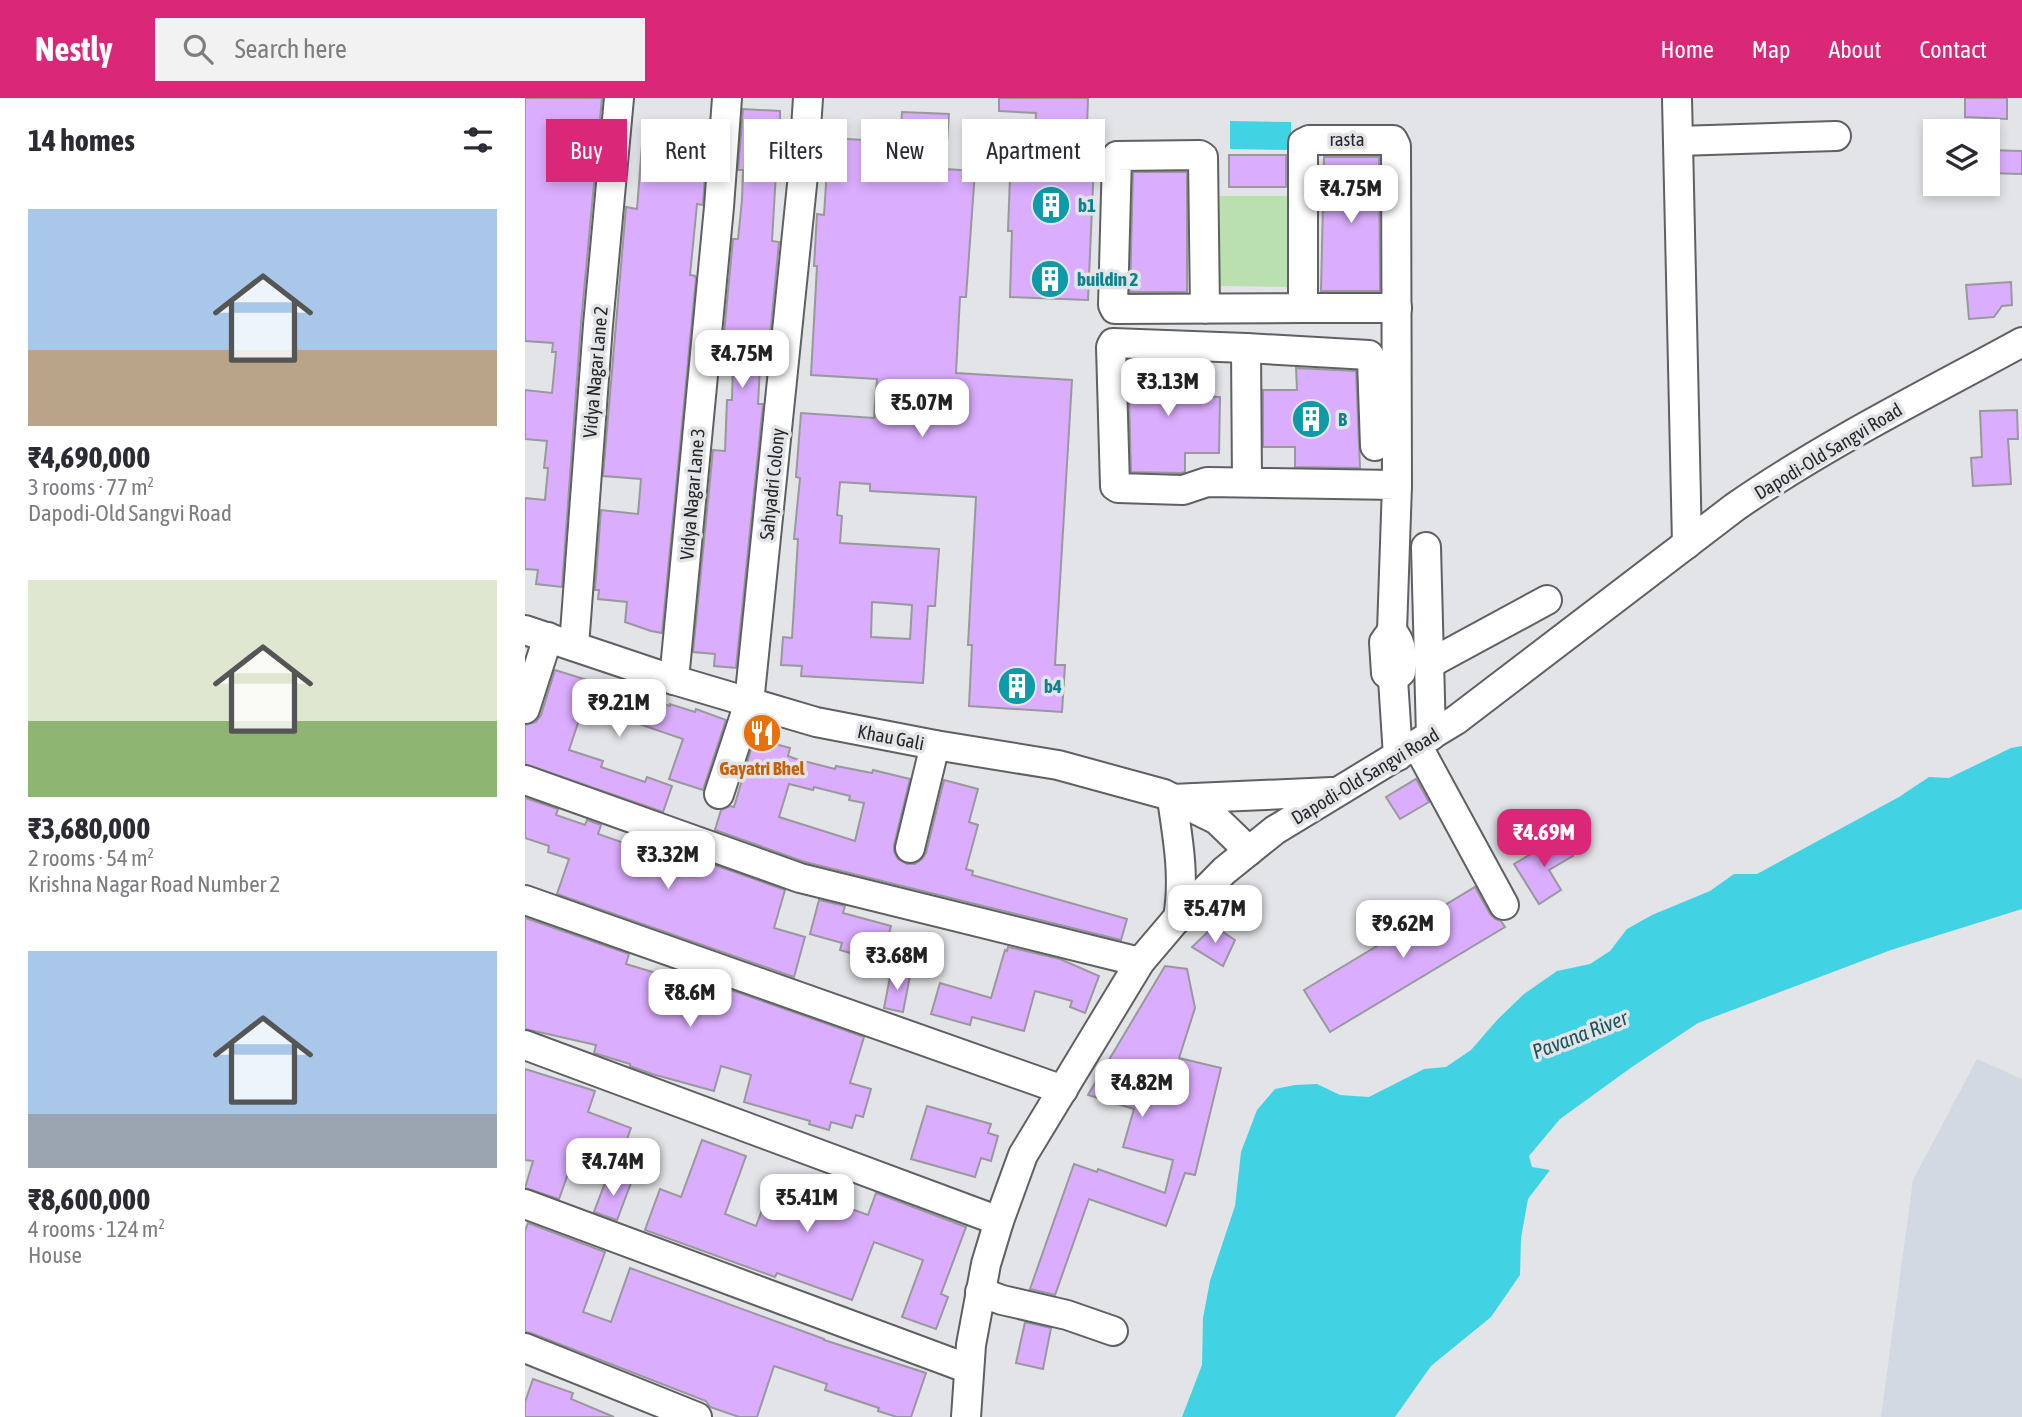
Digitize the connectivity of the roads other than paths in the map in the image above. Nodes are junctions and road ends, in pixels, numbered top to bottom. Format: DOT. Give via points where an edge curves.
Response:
graph roads {
  1 [pos="619,98"];
  2 [pos="727,98"];
  3 [pos="808,98"];
  4 [pos="1677,98"];
  5 [pos="1836,136"];
  6 [pos="1678,141"];
  7 [pos="1303,308"];
  8 [pos="1397,308"];
  9 [pos="1205,309"];
  10 [pos="2022,342"];
  11 [pos="1246,348"];
  12 [pos="1375,446"];
  13 [pos="1247,482"];
  14 [pos="1397,485"];
  15 [pos="1687,544"];
  16 [pos="1426,547"];
  17 [pos="1547,600"];
  18 [pos="549,638"];
  19 [pos="1429,664"];
  20 [pos="674,680"];
  21 [pos="750,703"];
  22 [pos="525,709"];
  23 [pos="935,746"];
  24 [pos="1415,746"];
  25 [pos="525,780"];
  26 [pos="1339,792"];
  27 [pos="719,794"];
  28 [pos="1172,799"];
  29 [pos="910,848"];
  30 [pos="1249,851"];
  31 [pos="525,900"];
  32 [pos="1504,905"];
  33 [pos="1178,918"];
  34 [pos="1140,962"];
  35 [pos="525,1045"];
  36 [pos="1063,1090"];
  37 [pos="525,1204"];
  38 [pos="999,1221"];
  39 [pos="981,1292"];
  40 [pos="1113,1331"];
  41 [pos="525,1348"];
  42 [pos="969,1369"];
  43 [pos="697,1417"];
  44 [pos="966,1417"];
  1 -- 18 [label="street, Vidya Nagar Lane 2" via="596,352"];
  2 -- 20 [label="street, Vidya Nagar Lane 3"];
  3 -- 21 [label="street, Sahyadri Colony"];
  4 -- 6 [label="street"];
  5 -- 6 [label="street"];
  6 -- 15 [label="street"];
  7 -- 8 [label="street"];
  7 -- 8 [label="street, rasta" via="1303,143 1390,139 1396,146"];
  7 -- 9 [label="street"];
  8 -- 14 [label="street, rasta"];
  9 -- 9 [label="street" via="1113,308 1118,155 1203,157"];
  10 -- 15 [label="street, Dapodi-Old Sangvi Road" via="1776,479"];
  11 -- 12 [label="street" via="1370,355"];
  11 -- 13 [label="street"];
  11 -- 13 [label="street" via="1115,343 1111,347 1115,486 1183,490 1201,482"];
  13 -- 14 [label="street"];
  14 -- 24 [label="street, rasta" via="1392,631 1401,642 1401,672 1393,679"];
  15 -- 24 [label="street, Dapodi-Old Sangvi Road" via="1457,720"];
  16 -- 19 [label="street"];
  17 -- 19 [label="street"];
  18 -- 20 [label="street, Khau Gali"];
  18 -- 22 [label="street, Vidya Nagar Lane 2"];
  19 -- 24 [label="street"];
  20 -- 21 [label="street, Khau Gali"];
  21 -- 23 [label="street, Khau Gali" via="816,722"];
  21 -- 27 [label="street, Sahyadri Colony"];
  23 -- 28 [label="street, Khau Gali" via="1058,765"];
  23 -- 29 [label="street"];
  24 -- 26 [label="street, Dapodi-Old Sangvi Road"];
  24 -- 32 [label="street"];
  25 -- 34 [label="street" via="800,878"];
  26 -- 28 [label="street"];
  26 -- 30 [label="street, Dapodi-Old Sangvi Road"];
  28 -- 30 [label="street, Khau Gali" via="1217,820"];
  28 -- 33 [label="street" via="1180,850"];
  30 -- 33 [label="street, Dapodi-Old Sangvi Road"];
  31 -- 36 [label="street"];
  33 -- 34 [label="street, Dapodi-Old Sangvi Road"];
  34 -- 36 [label="street, Dapodi-Old Sangvi Road"];
  35 -- 38 [label="street"];
  36 -- 38 [label="street, Dapodi-Old Sangvi Road" via="1023,1155"];
  37 -- 42 [label="street"];
  38 -- 39 [label="street, Dapodi-Old Sangvi Road"];
  39 -- 40 [label="street"];
  39 -- 42 [label="street, Dapodi-Old Sangvi Road"];
  41 -- 43 [label="street"];
  42 -- 44 [label="street, Dapodi-Old Sangvi Road"];
}
